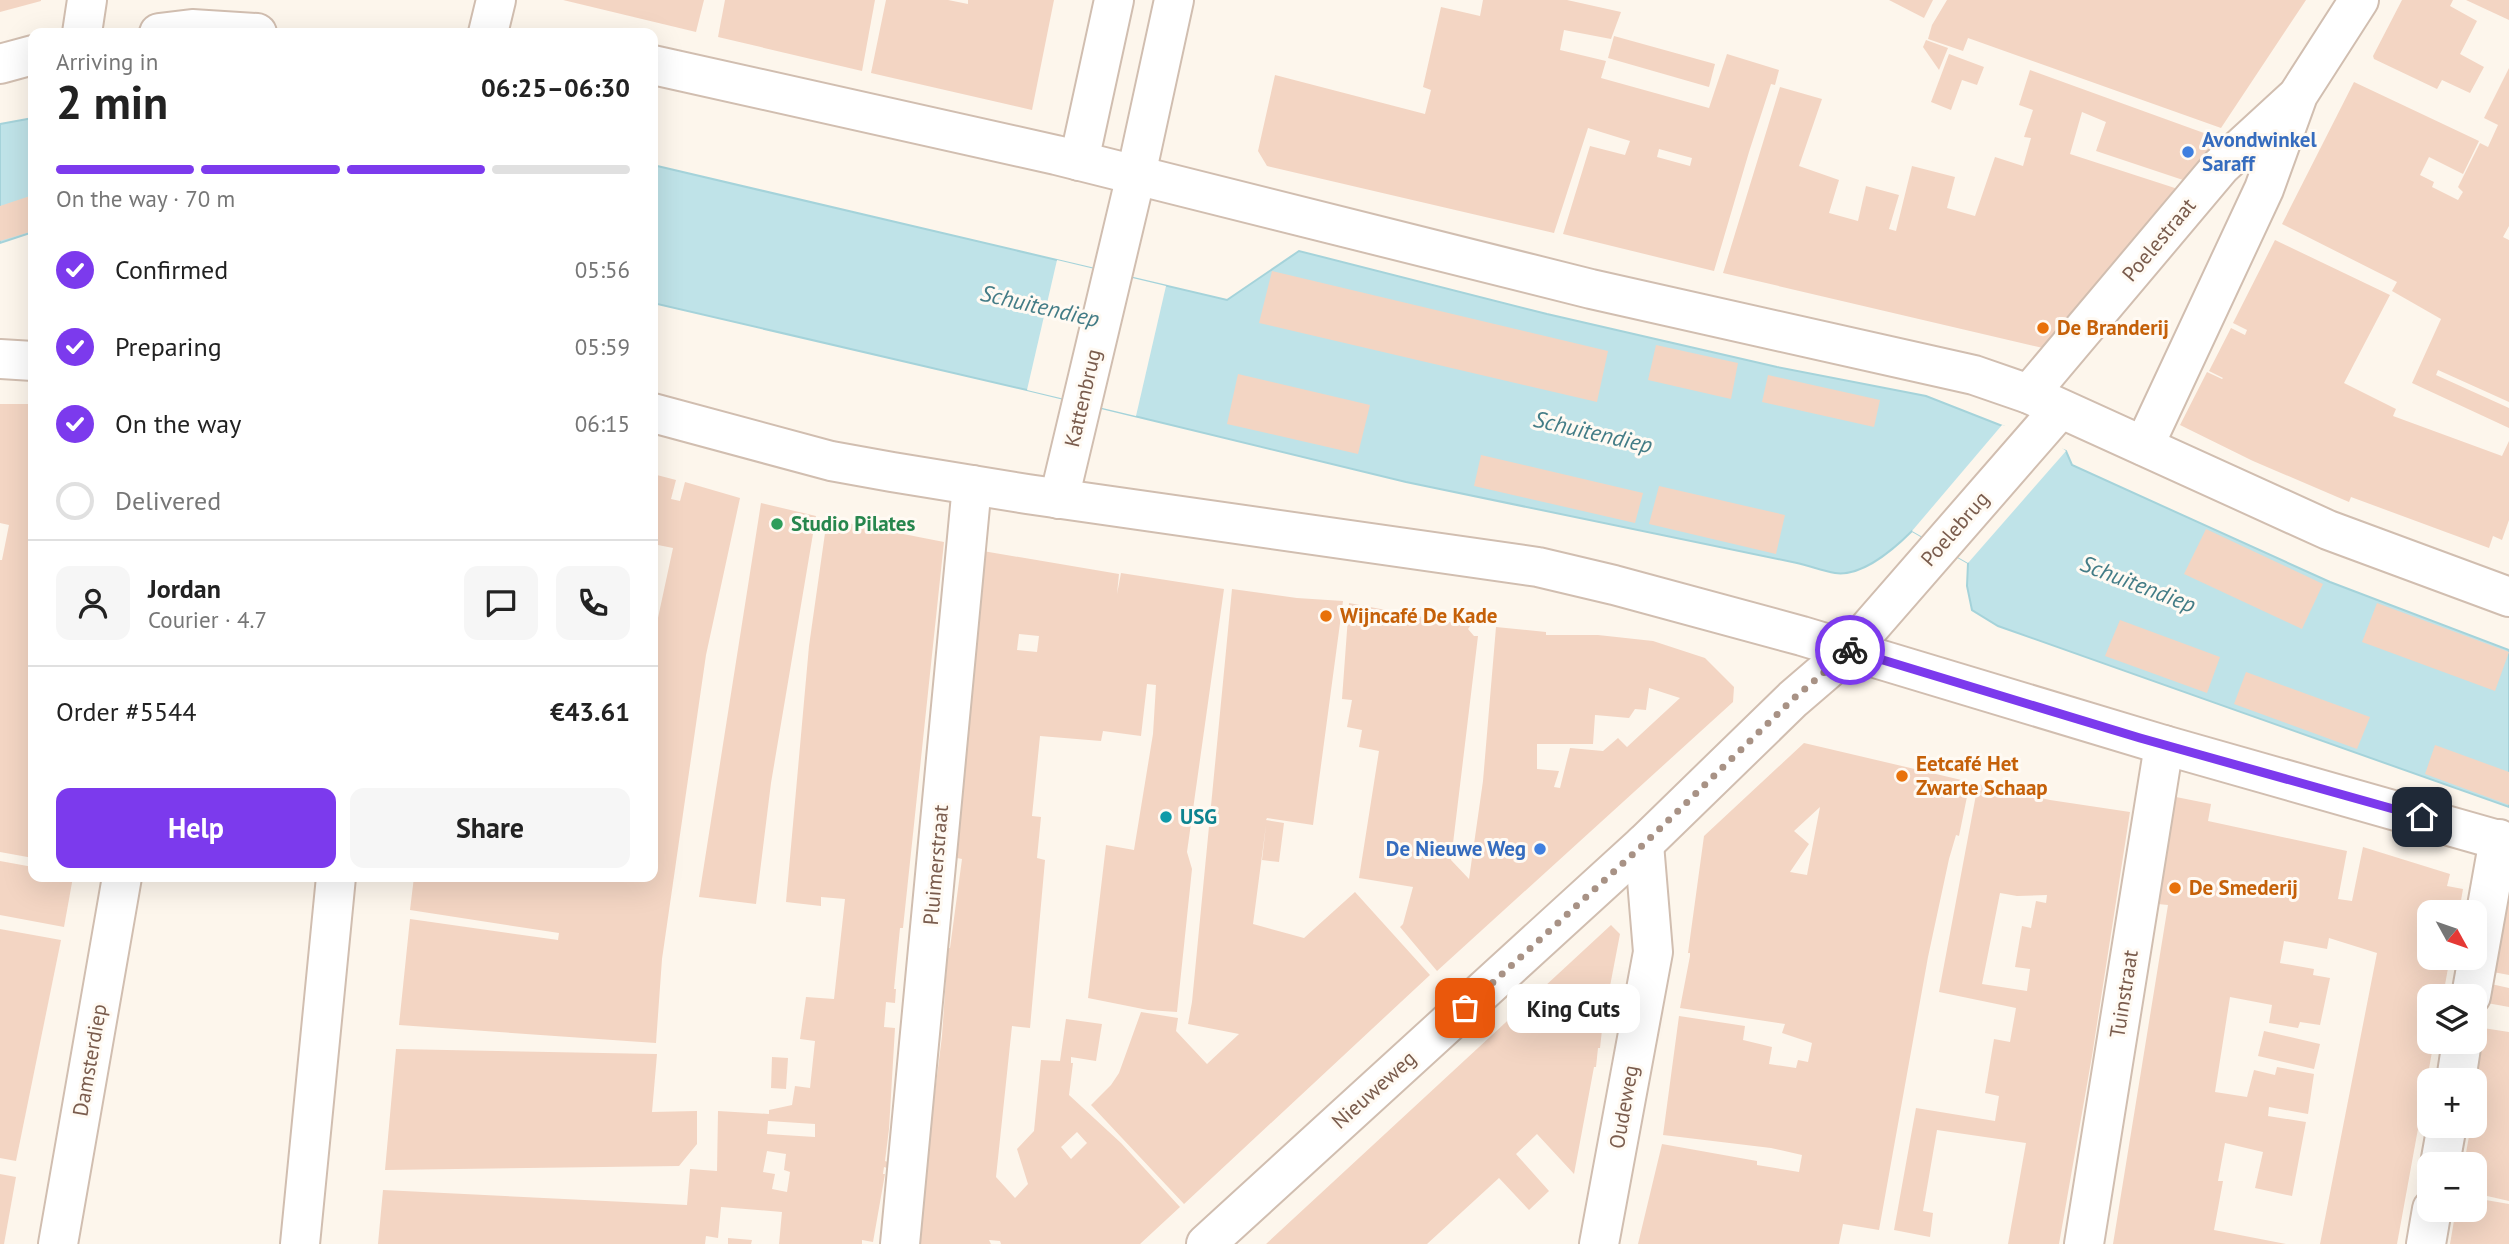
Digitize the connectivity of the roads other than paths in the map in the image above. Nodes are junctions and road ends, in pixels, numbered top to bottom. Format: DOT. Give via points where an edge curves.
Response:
graph roads {
  1 [pos="87,0"];
  2 [pos="496,0"];
  3 [pos="1114,0"];
  4 [pos="1174,0"];
  5 [pos="2359,0"];
  6 [pos="83,28"];
  7 [pos="489,28"];
  8 [pos="28,56"];
  9 [pos="0,64"];
  10 [pos="658,66"];
  11 [pos="2298,95"];
  12 [pos="1079,161"];
  13 [pos="1136,175"];
  14 [pos="0,359"];
  15 [pos="28,360"];
  16 [pos="2042,412"];
  17 [pos="658,414"];
  18 [pos="2144,446"];
  19 [pos="972,485"];
  20 [pos="1059,499"];
  21 [pos="2509,597"];
  22 [pos="1850,650"];
  23 [pos="2164,745"];
  24 [pos="2504,841"];
  25 [pos="1644,844"];
  26 [pos="121,882"];
  27 [pos="336,882"];
  28 [pos="2474,984"];
  29 [pos="2430,1222"];
  30 [pos="58,1244"];
  31 [pos="300,1244"];
  32 [pos="900,1244"];
  33 [pos="1206,1244"];
  34 [pos="1599,1244"];
  35 [pos="2084,1244"];
  36 [pos="2426,1244"];
  1 -- 6 [label="street"];
  2 -- 7 [label="street"];
  3 -- 12 [label="street"];
  4 -- 13 [label="street, Kattenbrug"];
  5 -- 11 [label="street, Poelestraat"];
  8 -- 9 [label="street"];
  10 -- 12 [label="street"];
  11 -- 16 [label="street, Poelestraat" via="2221,166"];
  11 -- 18 [label="street, Poelestraat" via="2264,189"];
  12 -- 13 [label="street"];
  13 -- 16 [label="street" via="1591,289 1974,375"];
  13 -- 20 [label="street, Kattenbrug"];
  14 -- 15 [label="street"];
  16 -- 18 [label="street"];
  16 -- 22 [label="street, Poelebrug" via="1939,547"];
  17 -- 19 [label="street" via="831,461"];
  18 -- 21 [label="street" via="2328,530"];
  19 -- 20 [label="street"];
  19 -- 32 [label="street, Pluimerstraat"];
  20 -- 22 [label="street" via="1538,567"];
  22 -- 23 [label="street"];
  22 -- 25 [label="street, Nieuweweg"];
  23 -- 24 [label="street"];
  23 -- 35 [label="street, Tuinstraat"];
  24 -- 28 [label="street"];
  25 -- 33 [label="street, Nieuweweg"];
  25 -- 34 [label="street, Oudeweg" via="1653,952"];
  26 -- 30 [label="street, Damsterdiep"];
  27 -- 31 [label="street"];
  29 -- 36 [label="street"];
}
